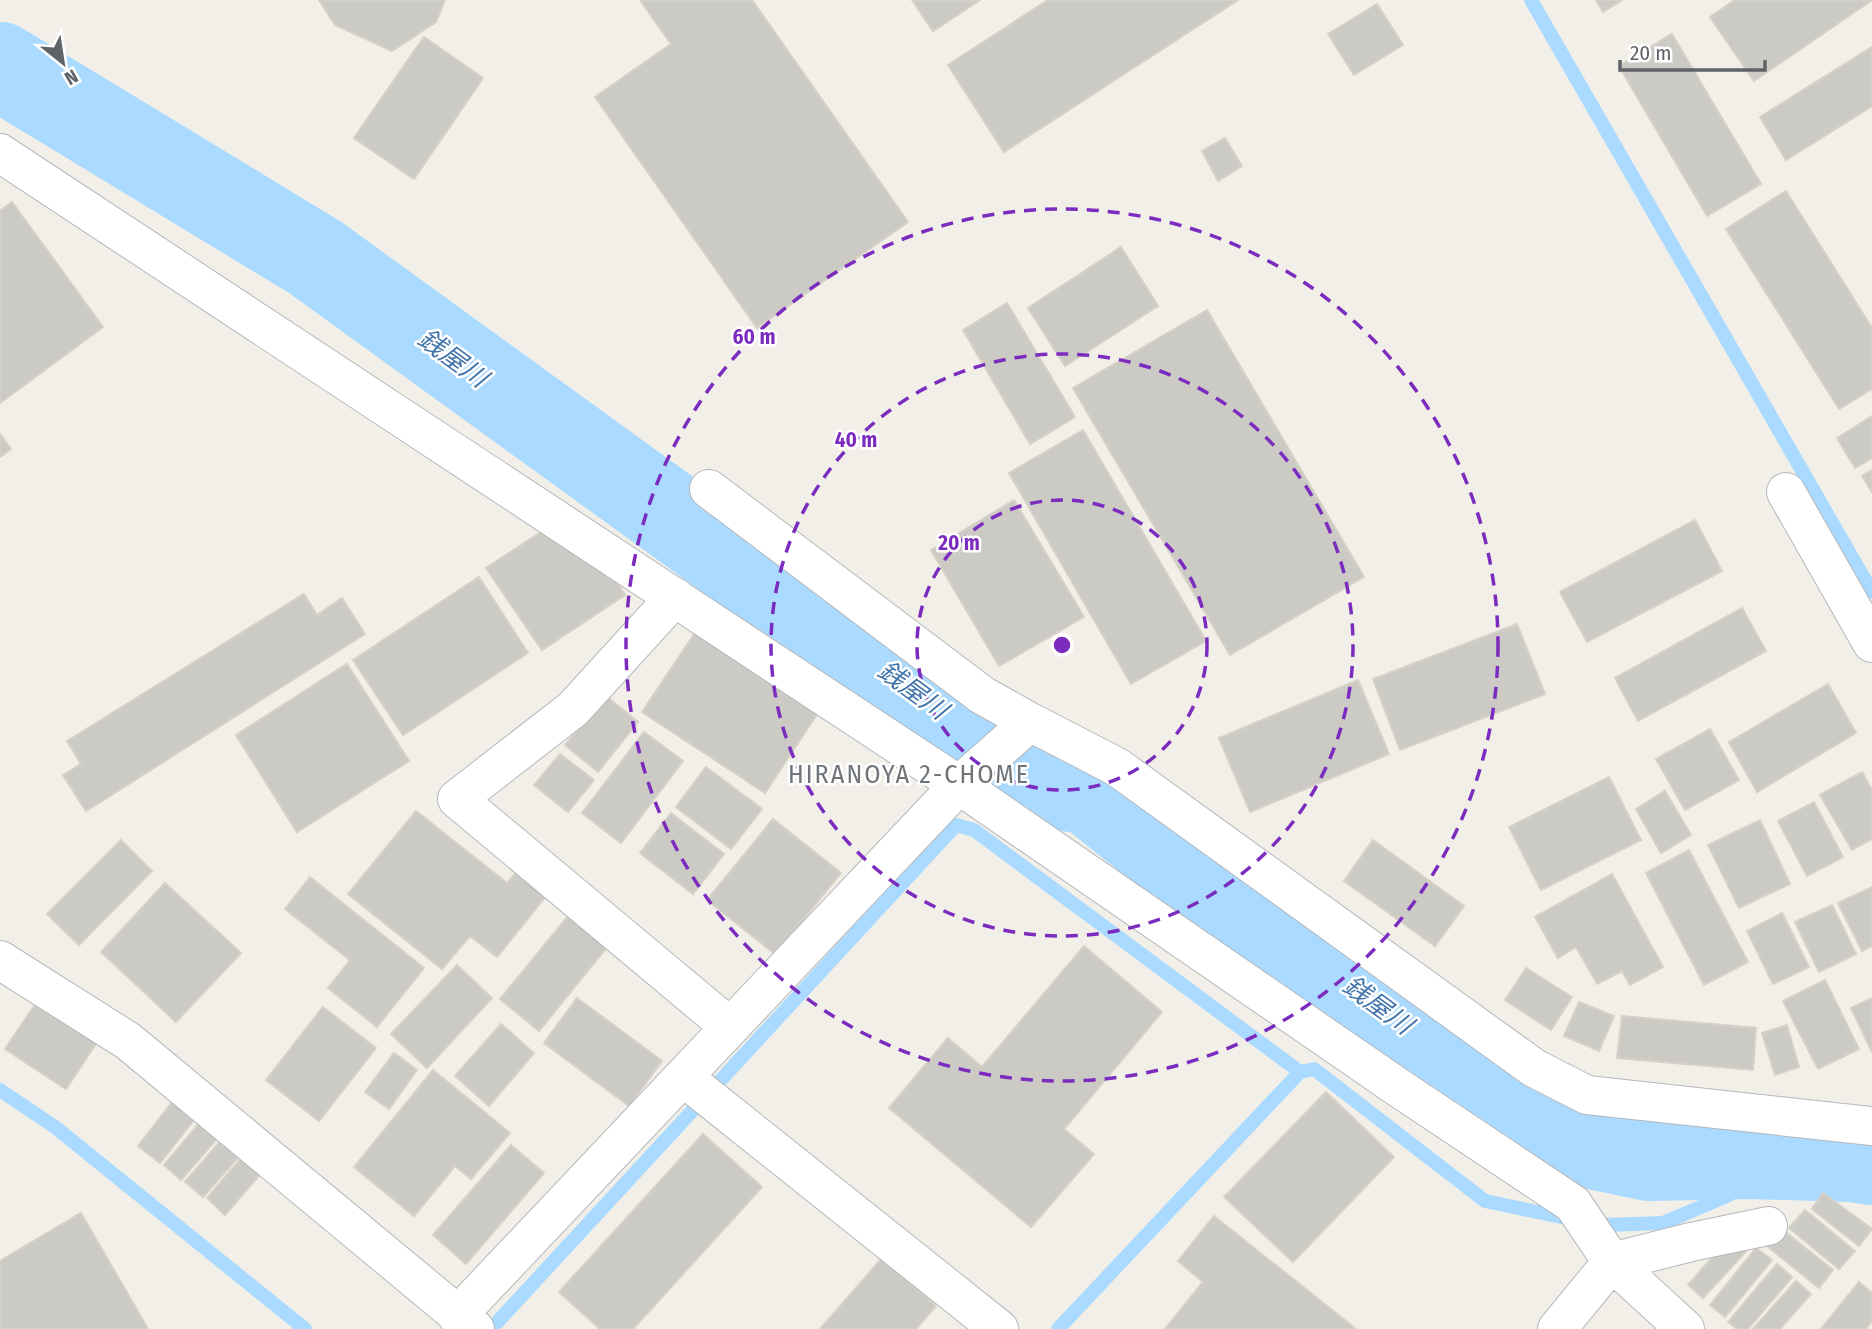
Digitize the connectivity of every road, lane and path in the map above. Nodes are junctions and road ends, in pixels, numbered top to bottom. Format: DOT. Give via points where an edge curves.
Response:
graph roads {
  1 [pos="0,153"];
  2 [pos="709,489"];
  3 [pos="1786,492"];
  4 [pos="676,597"];
  5 [pos="1872,643"];
  6 [pos="1030,722"];
  7 [pos="959,785"];
  8 [pos="0,960"];
  9 [pos="730,1027"];
  10 [pos="699,1089"];
  11 [pos="1872,1126"];
  12 [pos="1768,1226"];
  13 [pos="1604,1249"];
  14 [pos="469,1324"];
  15 [pos="999,1329"];
  16 [pos="1558,1329"];
  17 [pos="1685,1329"];
  1 -- 4 [label="street"];
  2 -- 6 [label="street" via="982,695"];
  3 -- 5 [label="street"];
  4 -- 7 [label="street"];
  4 -- 9 [label="street" via="573,709 457,799"];
  6 -- 7 [label="street"];
  6 -- 11 [label="street" via="1117,766 1534,1068 1587,1095"];
  7 -- 9 [label="street"];
  7 -- 13 [label="street" via="1573,1204"];
  8 -- 14 [label="street" via="128,1041"];
  9 -- 10 [label="street"];
  10 -- 14 [label="street"];
  10 -- 15 [label="street"];
  12 -- 13 [label="street" via="1691,1242"];
  13 -- 16 [label="street"];
  13 -- 17 [label="street"];
}
